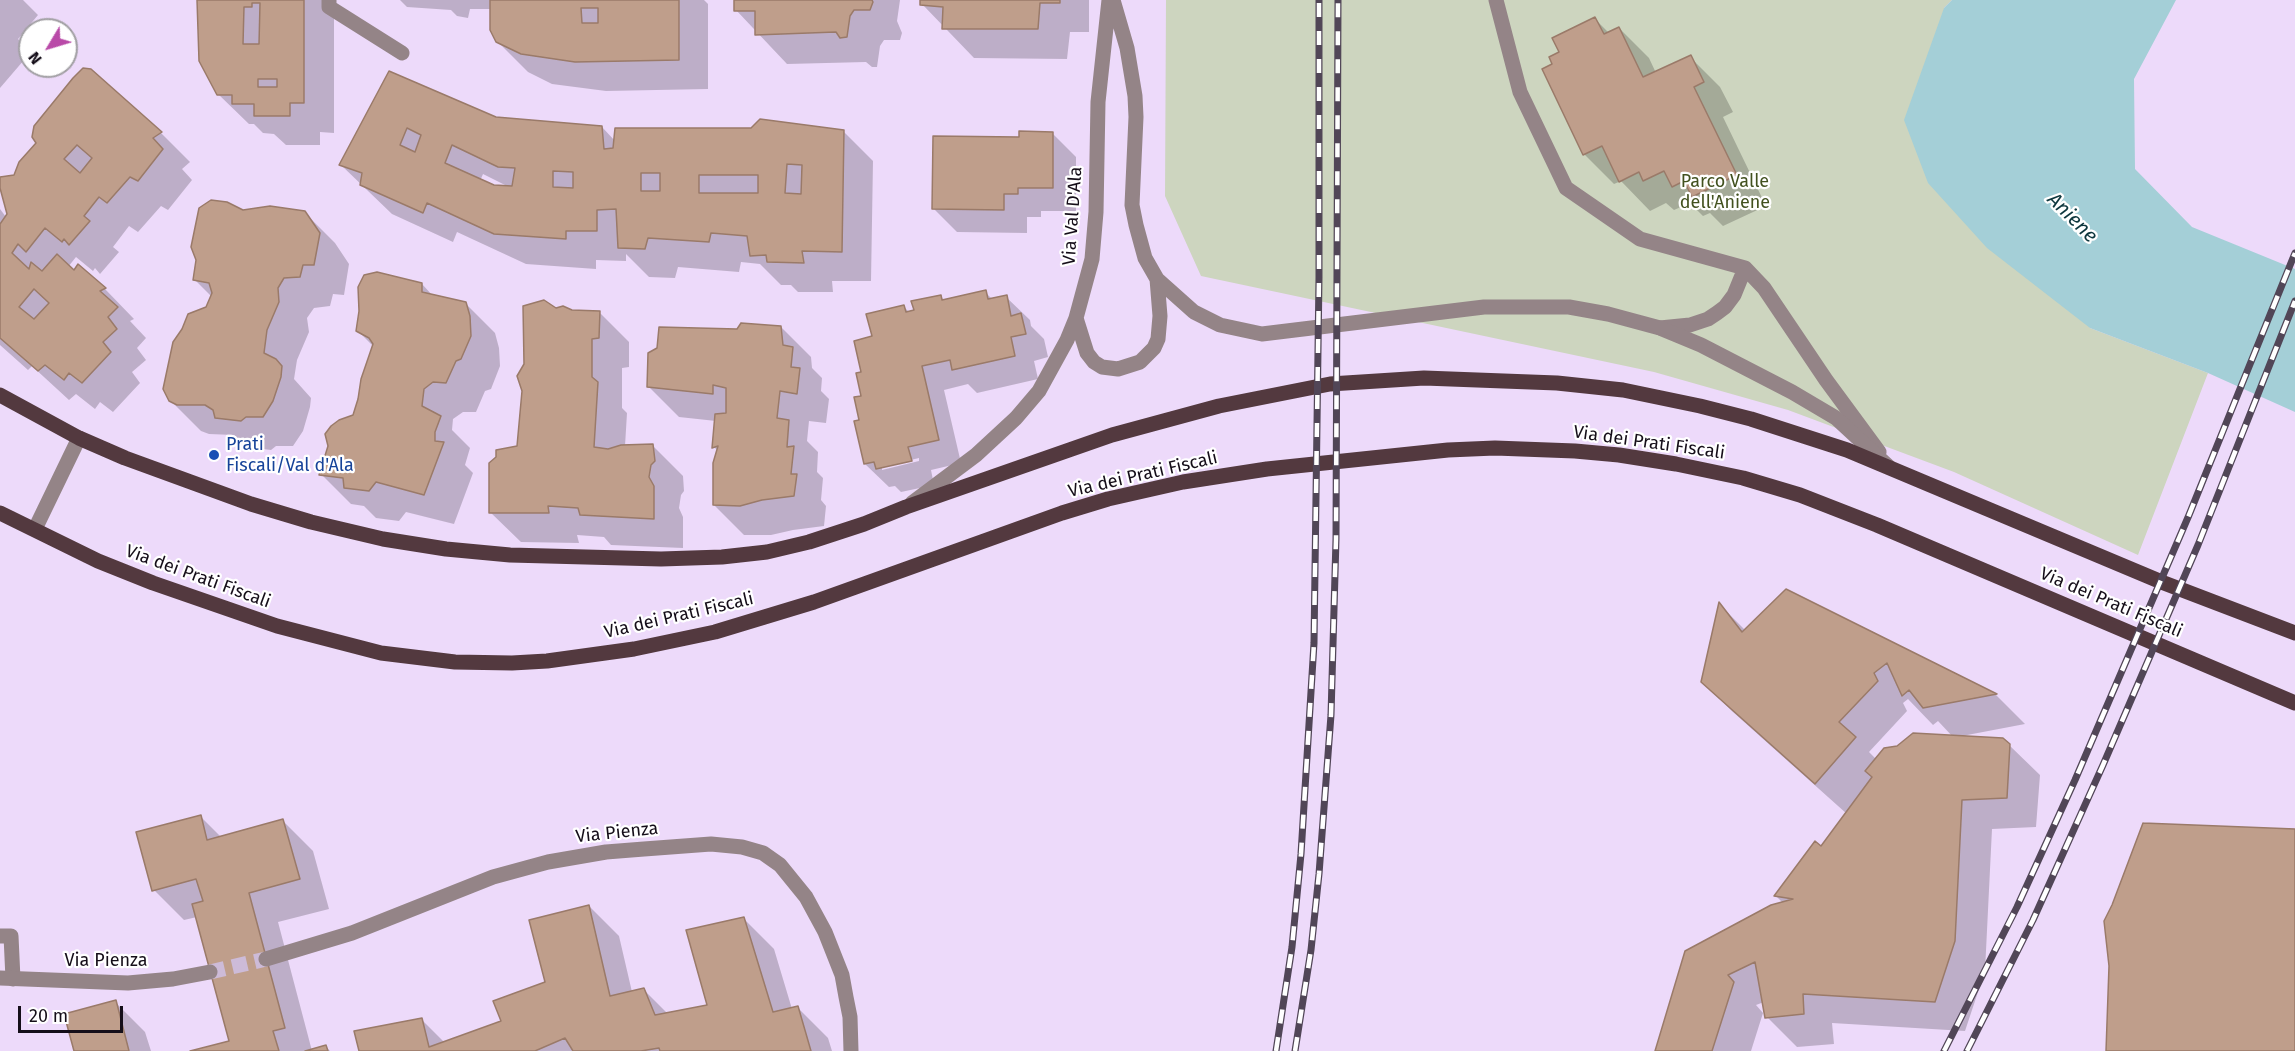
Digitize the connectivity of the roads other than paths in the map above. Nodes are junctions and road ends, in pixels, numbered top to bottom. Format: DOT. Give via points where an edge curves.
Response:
graph roads {
  1 [pos="329,0"];
  2 [pos="1111,0"];
  3 [pos="1496,0"];
  4 [pos="402,53"];
  5 [pos="1745,268"];
  6 [pos="1156,279"];
  7 [pos="1076,318"];
  8 [pos="1660,328"];
  9 [pos="0,395"];
  10 [pos="79,438"];
  11 [pos="1889,467"];
  12 [pos="906,507"];
  13 [pos="0,513"];
  14 [pos="34,529"];
  15 [pos="2295,633"];
  16 [pos="2295,703"];
  17 [pos="0,936"];
  18 [pos="266,959"];
  19 [pos="210,972"];
  20 [pos="6,978"];
  21 [pos="851,1051"];
  1 -- 4 [label="street" via="329,7"];
  2 -- 6 [label="street" via="1127,48 1135,96 1134,217"];
  2 -- 7 [label="street, Via Val D'Ala" via="1098,102 1095,236"];
  3 -- 5 [label="street" via="1520,92 1566,188 1640,238"];
  5 -- 8 [label="street" via="1734,295 1717,313 1690,325"];
  5 -- 11 [label="street" via="1764,288"];
  6 -- 7 [label="street" via="1158,339 1140,362 1118,369 1094,362"];
  6 -- 8 [label="street" via="1208,320 1254,333 1473,308 1526,306 1569,307"];
  7 -- 12 [label="street, Via Val D'Ala" via="1049,376 1016,418 976,455"];
  8 -- 11 [label="street" via="1817,406 1856,435"];
  9 -- 10 [label="main road"];
  10 -- 12 [label="main road" via="175,476 311,522 425,547 488,554 650,559 767,552 809,542"];
  10 -- 14 [label="street"];
  11 -- 12 [label="main road" via="1751,419 1644,394 1557,383 1401,378 1330,384 1185,414 1059,452"];
  11 -- 15 [label="main road" via="2164,583"];
  13 -- 14 [label="main road, Via dei Prati Fiscali"];
  14 -- 16 [label="main road, Via dei Prati Fiscali" via="153,583 299,632 425,660 512,663 634,650 715,632 814,602 1062,513 1183,482 1448,450 1575,451 1676,464 1800,495"];
  17 -- 20 [label="street" via="11,936"];
  18 -- 21 [label="street, Via Pienza" via="352,933 529,867 606,852 711,844 742,847 763,853 780,865 806,897 825,932 842,975 850,1017"];
  19 -- 20 [label="street, Via Pienza" via="128,983"];
}
